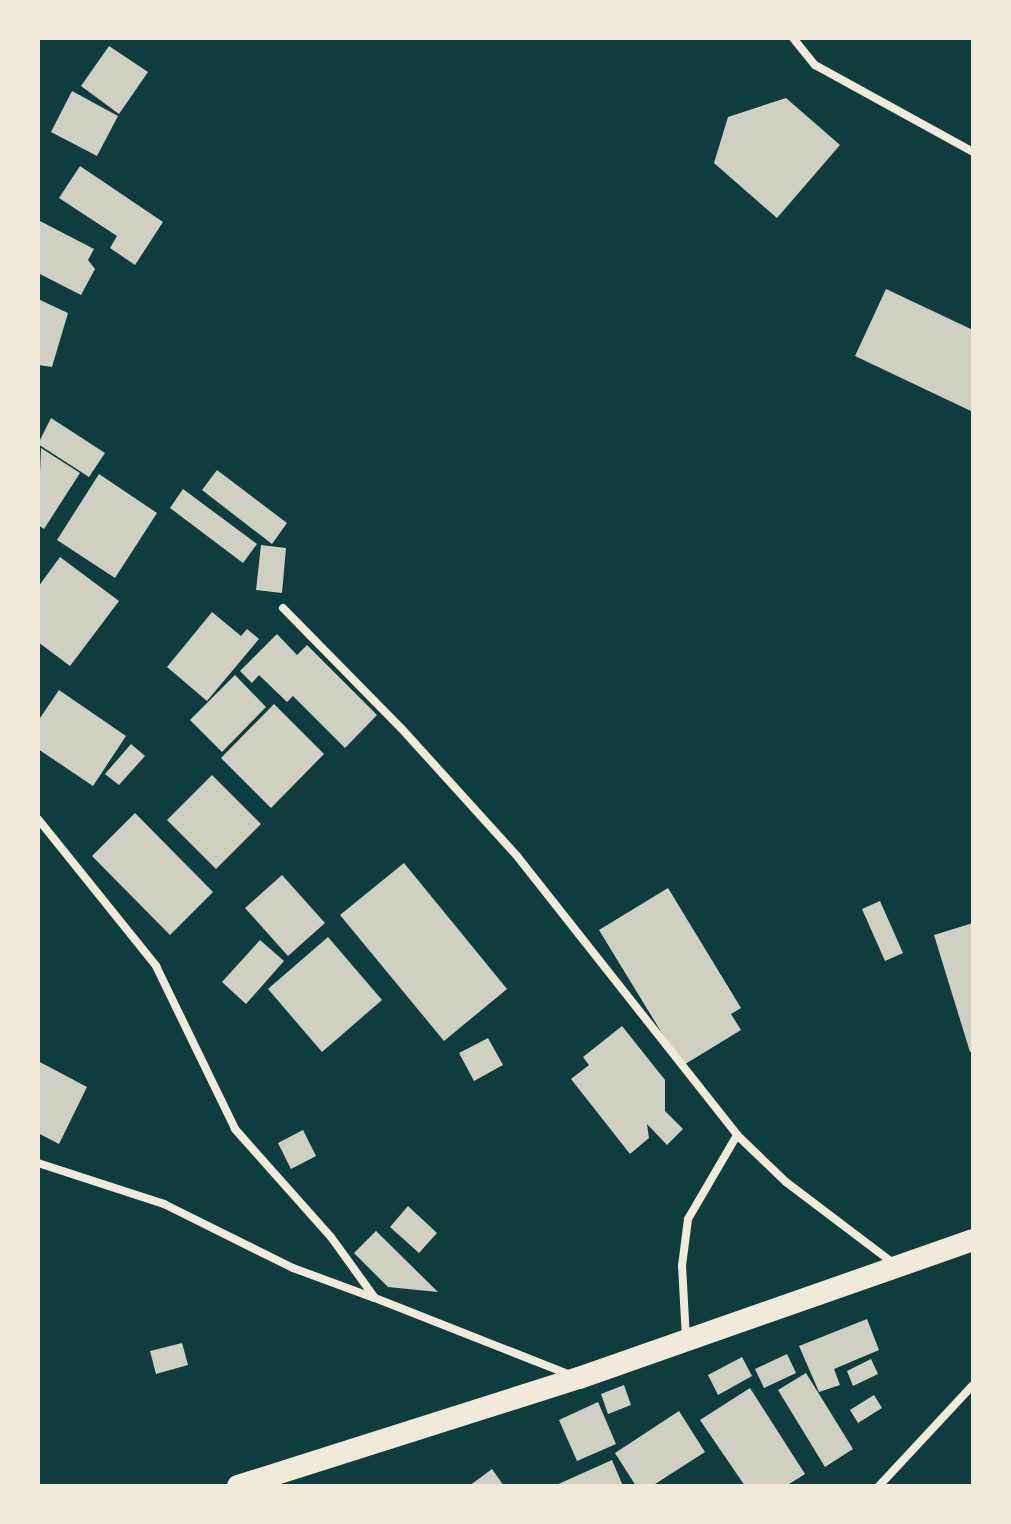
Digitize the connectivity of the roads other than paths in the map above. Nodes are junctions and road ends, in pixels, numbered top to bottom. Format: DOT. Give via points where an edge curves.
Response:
graph roads {
  1 [pos="793,38"];
  2 [pos="973,152"];
  3 [pos="283,608"];
  4 [pos="38,819"];
  5 [pos="737,1135"];
  6 [pos="38,1163"];
  7 [pos="973,1240"];
  8 [pos="897,1265"];
  9 [pos="375,1298"];
  10 [pos="686,1340"];
  11 [pos="579,1378"];
  12 [pos="973,1385"];
  13 [pos="238,1486"];
  14 [pos="879,1486"];
  1 -- 2 [label="street" via="815,65"];
  3 -- 5 [label="street" via="517,856"];
  4 -- 9 [label="street" via="156,966 235,1129 331,1237"];
  5 -- 8 [label="street" via="786,1182"];
  5 -- 10 [label="street" via="688,1219 682,1266"];
  6 -- 9 [label="street" via="164,1204 293,1268"];
  7 -- 8 [label="highway"];
  8 -- 10 [label="highway"];
  9 -- 11 [label="street" via="453,1333"];
  10 -- 11 [label="highway"];
  11 -- 13 [label="highway"];
  12 -- 14 [label="street"];
}
